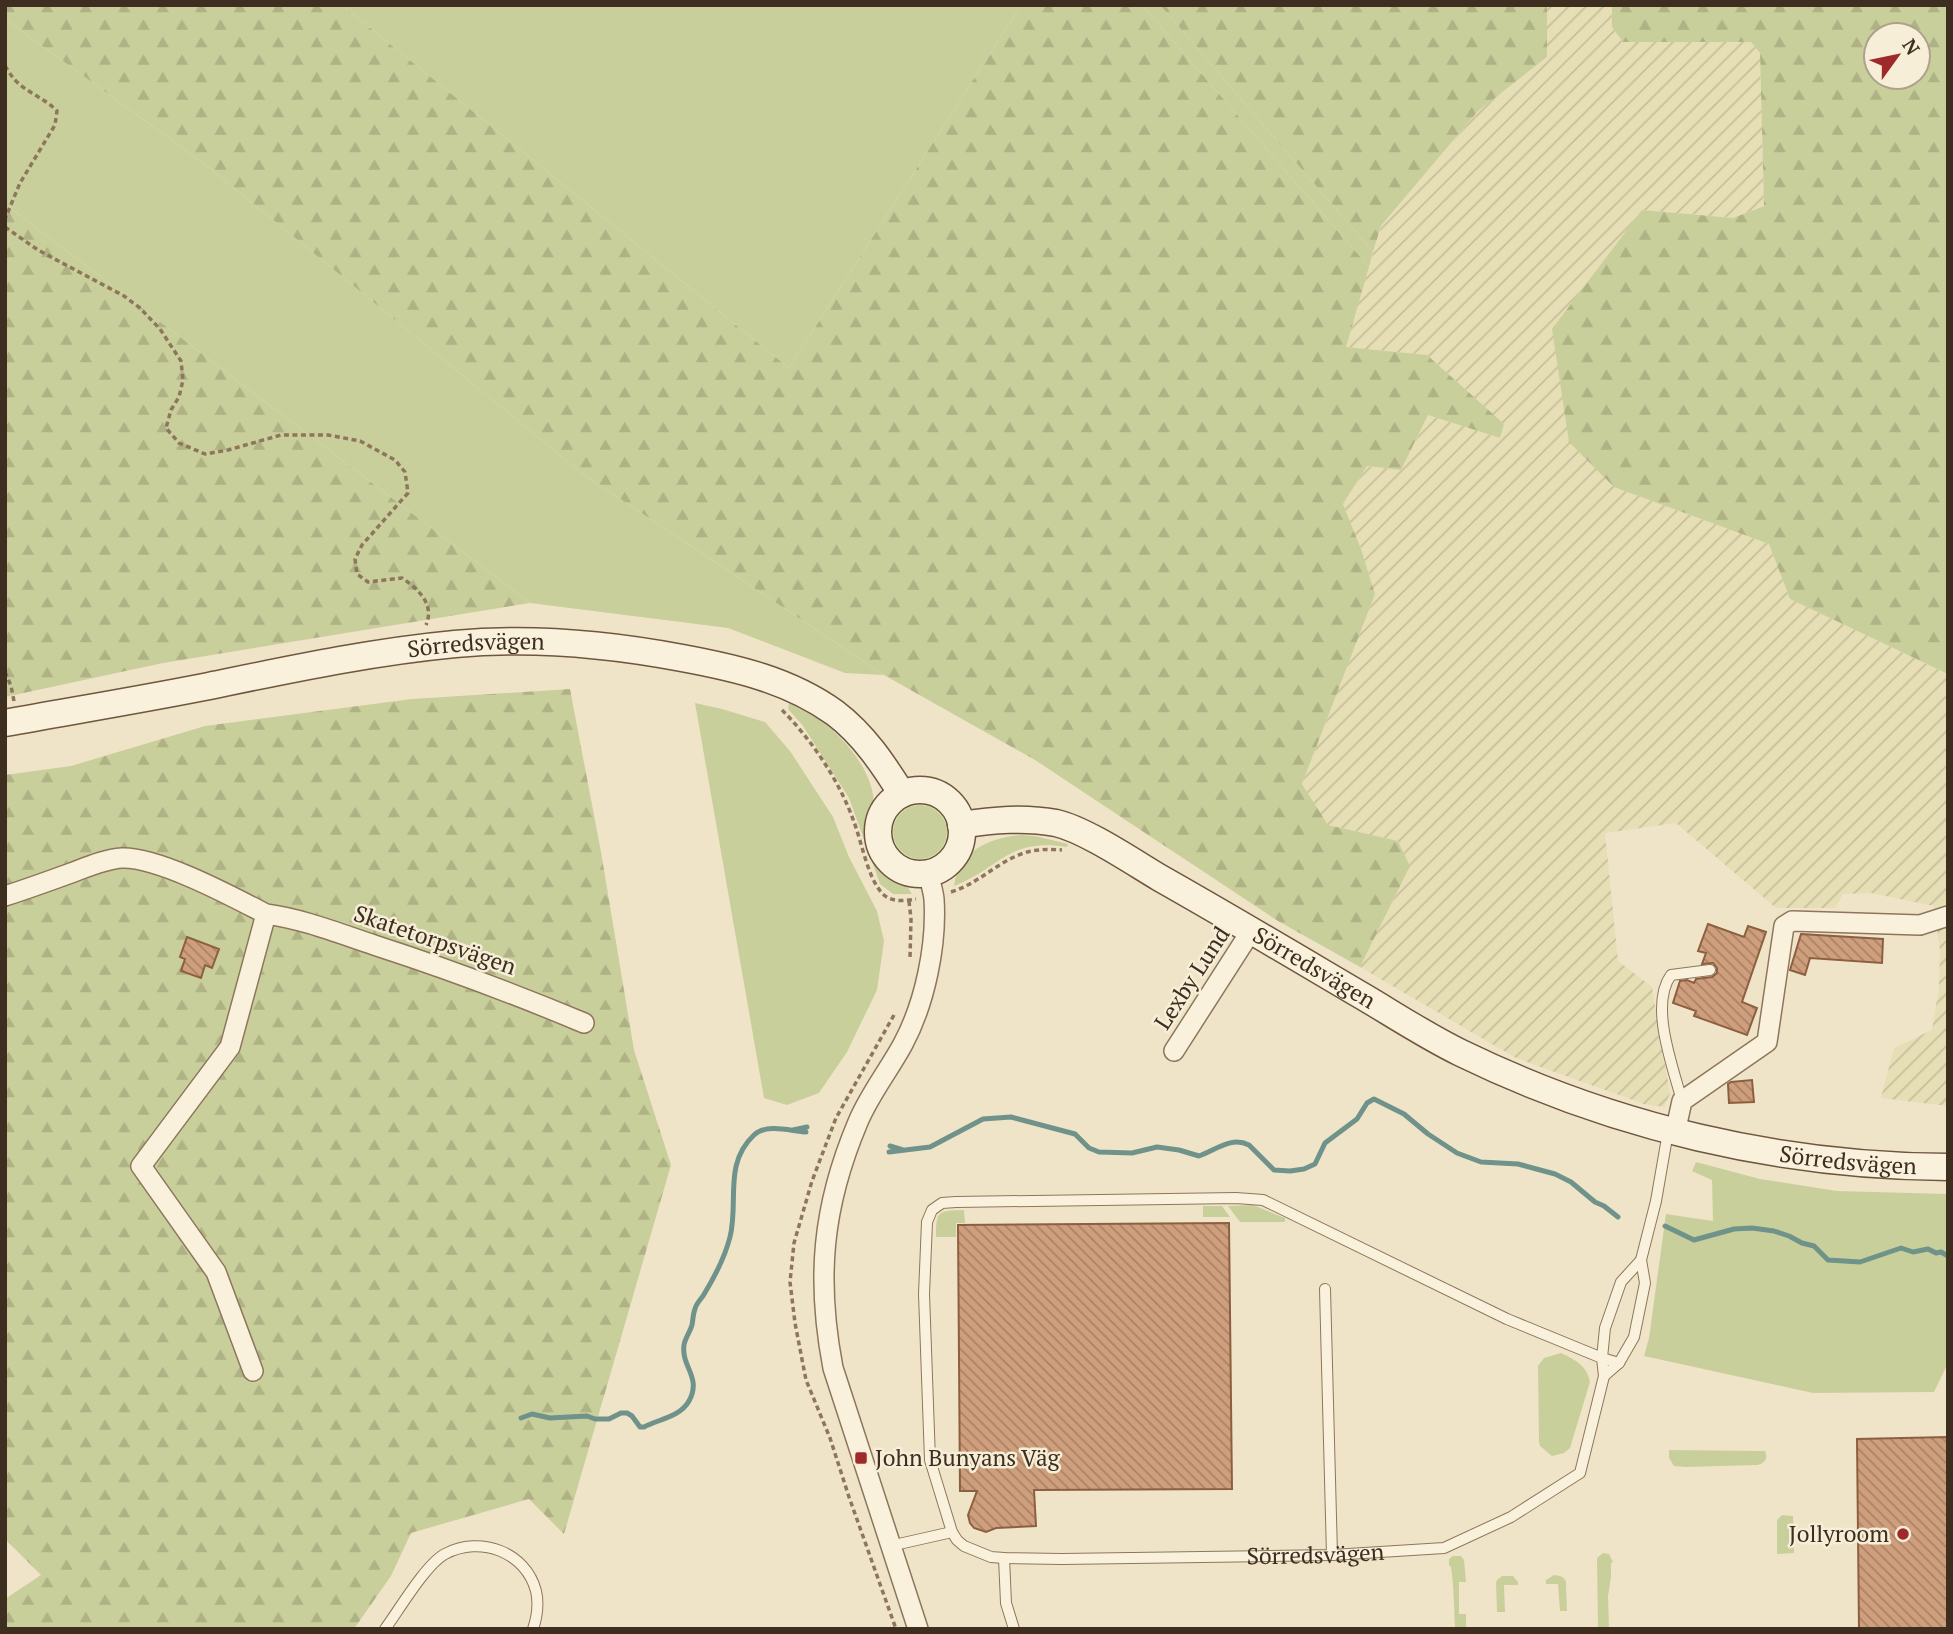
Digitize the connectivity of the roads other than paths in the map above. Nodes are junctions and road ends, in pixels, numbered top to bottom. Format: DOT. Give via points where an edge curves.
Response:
graph roads {
  1 [pos="11,722"];
  2 [pos="902,794"];
  3 [pos="961,825"];
  4 [pos="931,885"];
  5 [pos="5,896"];
  6 [pos="266,914"];
  7 [pos="1948,916"];
  8 [pos="1251,931"];
  9 [pos="1710,970"];
  10 [pos="584,1023"];
  11 [pos="1174,1051"];
  12 [pos="1682,1101"];
  13 [pos="1672,1132"];
  14 [pos="1948,1167"];
  15 [pos="1642,1260"];
  16 [pos="1325,1289"];
  17 [pos="1602,1358"];
  18 [pos="1619,1363"];
  19 [pos="253,1371"];
  20 [pos="1604,1376"];
  21 [pos="952,1532"];
  22 [pos="890,1546"];
  23 [pos="1332,1555"];
  24 [pos="1004,1558"];
  25 [pos="385,1629"];
  26 [pos="533,1629"];
  27 [pos="918,1629"];
  28 [pos="1014,1629"];
  1 -- 2 [label="street, Sörredsvägen" via="411,649 510,642 612,647 716,664 766,677 816,700 859,734"];
  2 -- 3 [label="street" via="920,790 939,795 953,808"];
  2 -- 4 [label="street" via="881,815 880,845 899,868"];
  3 -- 4 [label="street" via="954,856"];
  3 -- 8 [label="street, Sörredsvägen" via="1027,819 1059,824"];
  4 -- 22 [label="street" via="932,942 917,1015 858,1120 836,1184 822,1268 833,1368"];
  5 -- 6 [label="street, Skatetorpsvägen" via="121,858 193,879"];
  6 -- 10 [label="street, Skatetorpsvägen" via="292,918 505,989"];
  6 -- 19 [label="street" via="230,1047 141,1166 216,1272"];
  7 -- 12 [label="street" via="1920,925 1792,921 1784,926 1767,1042"];
  8 -- 11 [label="street, Lexby Lund"];
  8 -- 13 [label="street, Sörredsvägen" via="1461,1053 1569,1099"];
  9 -- 12 [label="lane" via="1671,975 1662,997 1664,1029"];
  12 -- 13 [label="street"];
  13 -- 14 [label="street, Sörredsvägen" via="1857,1164"];
  13 -- 15 [label="lane, Sörredsvägen"];
  15 -- 17 [label="lane, Sörredsvägen" via="1621,1282 1605,1328"];
  15 -- 18 [label="lane, Sörredsvägen" via="1642,1305 1634,1337"];
  16 -- 23 [label="lane"];
  17 -- 18 [label="lane"];
  17 -- 20 [label="lane, Sörredsvägen"];
  17 -- 21 [label="lane" via="1507,1319 1263,1200 942,1203 932,1210 927,1222 924,1294 930,1460"];
  18 -- 20 [label="lane, Sörredsvägen"];
  20 -- 23 [label="lane, Sörredsvägen" via="1580,1473 1511,1517 1444,1548"];
  21 -- 22 [label="lane"];
  21 -- 24 [label="lane, Sörredsvägen" via="964,1546"];
  22 -- 27 [label="street"];
  23 -- 24 [label="lane, Sörredsvägen"];
  24 -- 28 [label="lane" via="1006,1603"];
  25 -- 26 [label="lane" via="438,1559 474,1546 502,1551 524,1568 536,1591"];
}
